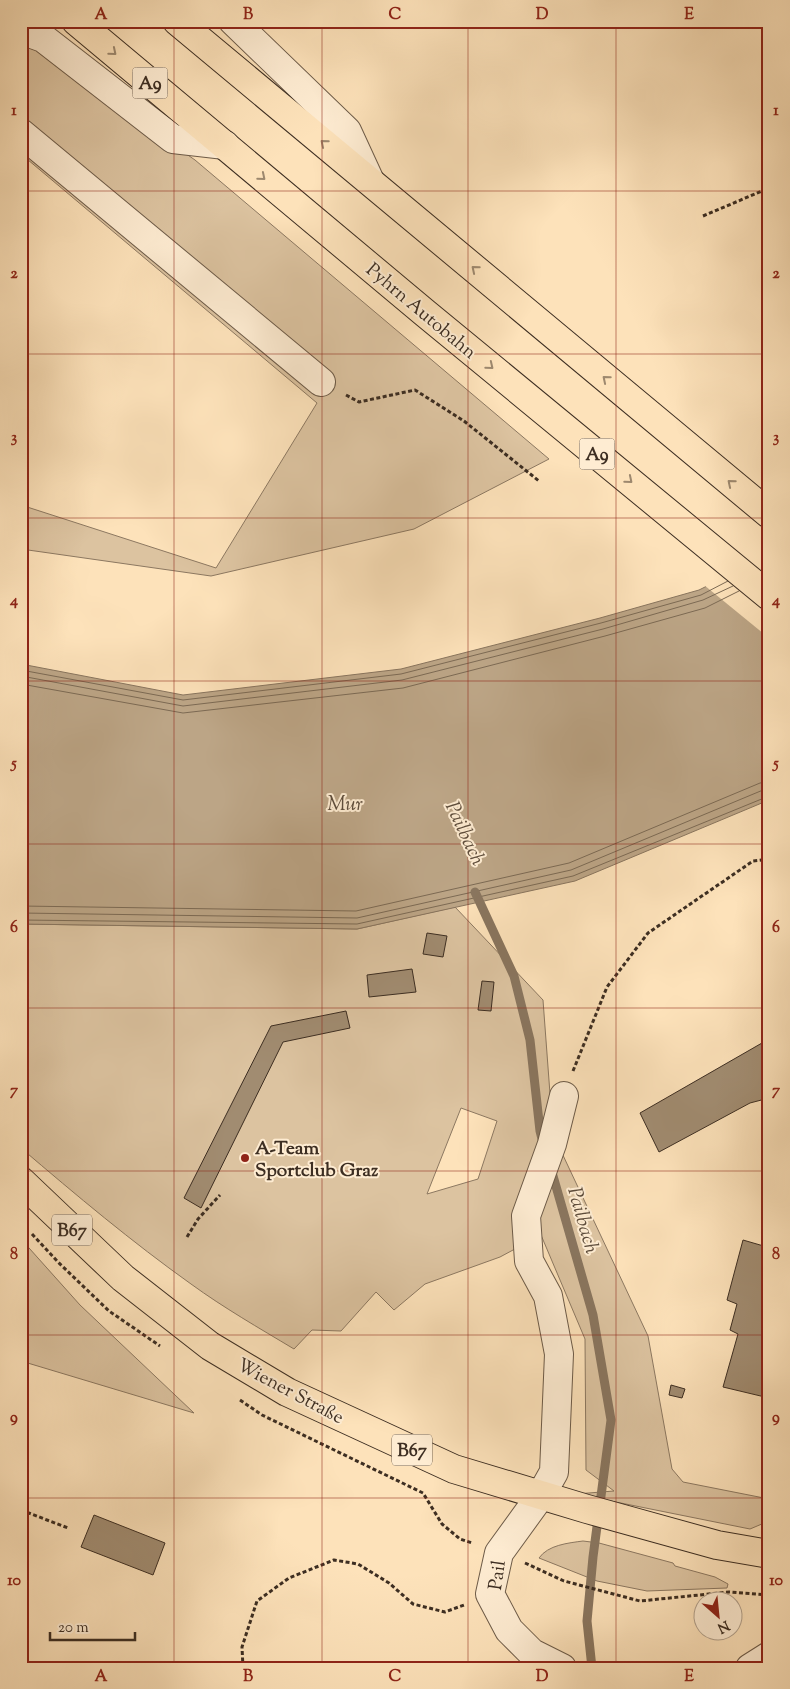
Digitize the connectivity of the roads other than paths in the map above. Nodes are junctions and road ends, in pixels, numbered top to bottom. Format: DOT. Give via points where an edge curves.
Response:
graph roads {
  1 [pos="76,21"];
  2 [pos="177,21"];
  3 [pos="232,21"];
  4 [pos="21,30"];
  5 [pos="21,133"];
  6 [pos="225,145"];
  7 [pos="370,181"];
  8 [pos="321,382"];
  9 [pos="769,514"];
  10 [pos="769,596"];
  11 [pos="564,1096"];
  12 [pos="21,1181"];
  13 [pos="541,1495"];
  14 [pos="769,1554"];
  15 [pos="769,1656"];
  16 [pos="546,1664"];
  17 [pos="750,1668"];
  1 -- 6 [label="main road, Pyhrn Autobahn / A9, one-way"];
  7 -- 2 [label="main road, one-way"];
  3 -- 7 [label="street" via="347,131"];
  4 -- 6 [label="street" via="43,38 173,139"];
  5 -- 8 [label="street"];
  6 -- 10 [label="main road, Pyhrn Autobahn / A9, one-way"];
  9 -- 7 [label="main road, one-way"];
  11 -- 13 [label="street, Pail" via="552,1144 526,1216 529,1261 548,1296 559,1354 554,1472"];
  12 -- 13 [label="main road, Wiener Straße / B67" via="123,1278 210,1346 287,1392 454,1469"];
  13 -- 14 [label="main road, Wiener Straße / B67" via="717,1545"];
  13 -- 16 [label="street, Pail" via="499,1552 490,1594 509,1630"];
  15 -- 17 [label="street"];
}
